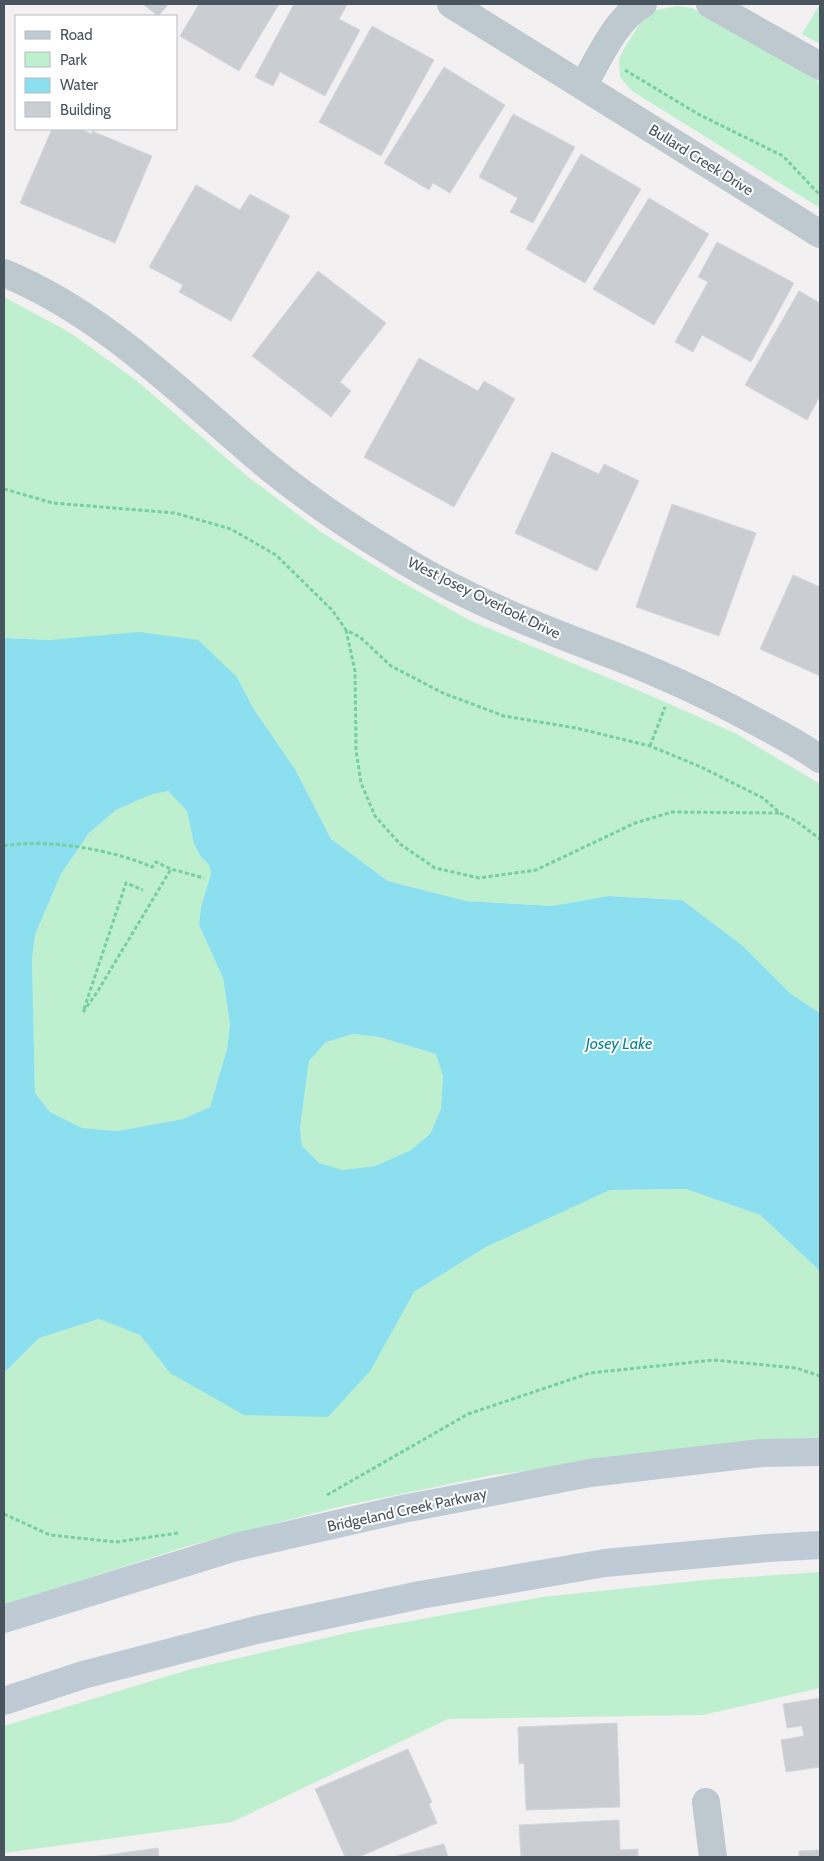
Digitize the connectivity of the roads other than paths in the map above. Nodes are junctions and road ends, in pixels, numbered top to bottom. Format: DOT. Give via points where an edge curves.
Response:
graph roads {
  1 [pos="451,4"];
  2 [pos="643,4"];
  3 [pos="710,4"];
  4 [pos="820,66"];
  5 [pos="583,86"];
  6 [pos="820,234"];
  7 [pos="4,273"];
  8 [pos="820,759"];
  9 [pos="820,1452"];
  10 [pos="820,1545"];
  11 [pos="4,1619"];
  12 [pos="4,1701"];
  13 [pos="706,1802"];
  14 [pos="713,1857"];
  1 -- 5 [label="street, Bullard Creek Drive"];
  2 -- 5 [label="street" via="618,26"];
  3 -- 4 [label="street"];
  5 -- 6 [label="street, Bullard Creek Drive"];
  7 -- 8 [label="street, West Josey Overlook Drive" via="73,308 126,345 268,466 329,512 394,554 461,591 536,626 655,672 734,709"];
  9 -- 11 [label="main road, Bridgeland Creek Parkway" via="761,1453 590,1473 403,1509 236,1547"];
  10 -- 12 [label="main road" via="605,1563 420,1595 256,1630 83,1675"];
  13 -- 14 [label="street"];
}
